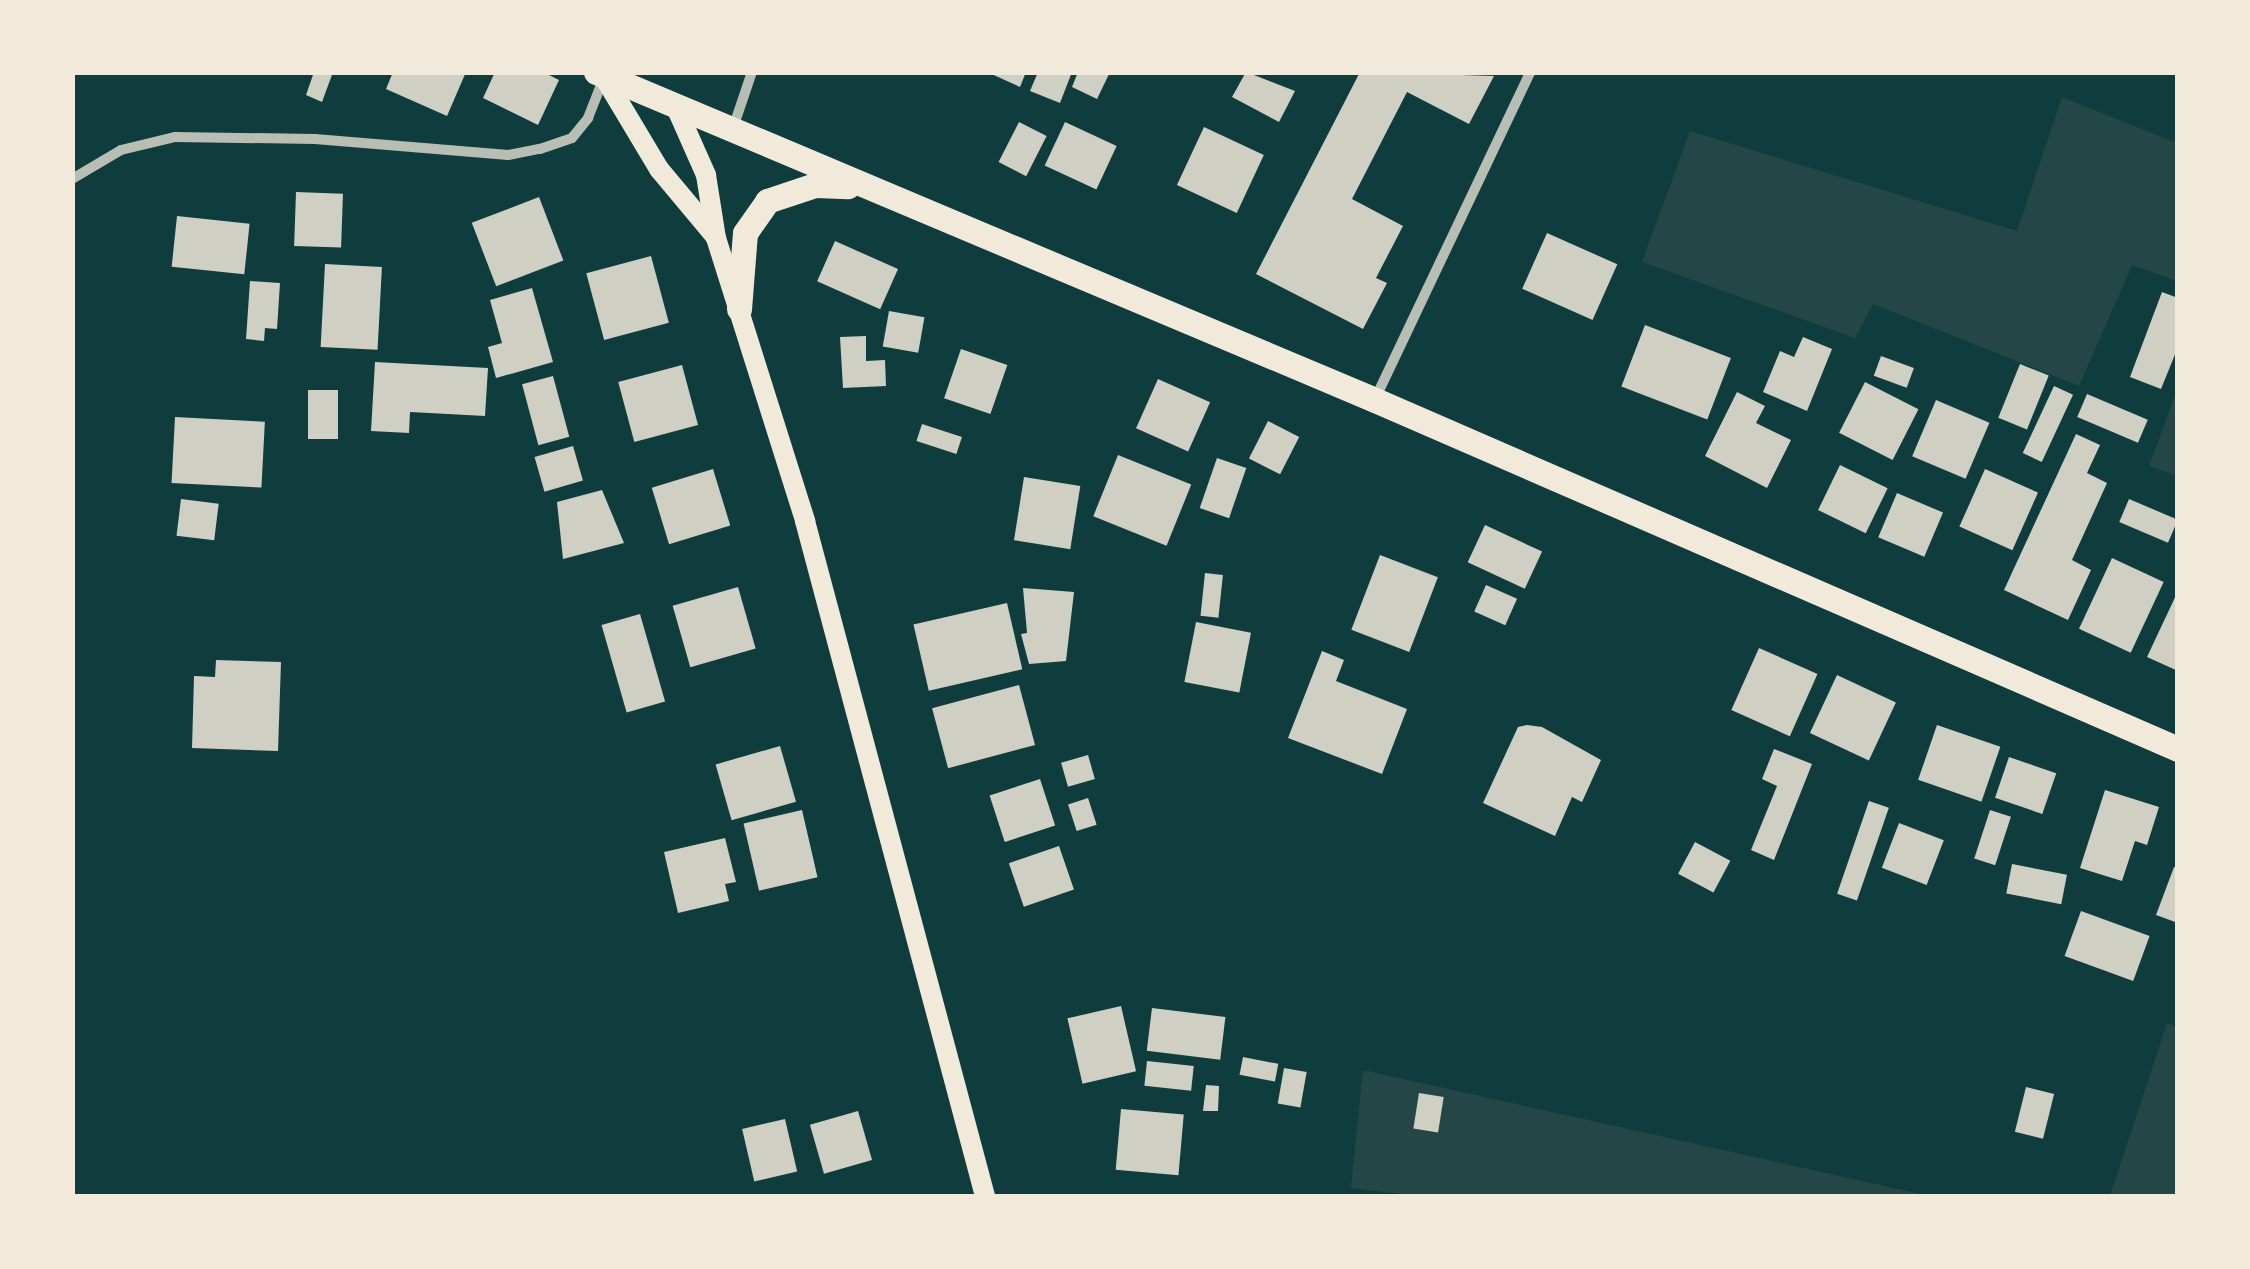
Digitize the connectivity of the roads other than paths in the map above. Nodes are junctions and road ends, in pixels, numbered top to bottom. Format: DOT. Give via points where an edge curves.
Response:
graph roads {
  1 [pos="752,72"];
  2 [pos="1530,72"];
  3 [pos="600,75"];
  4 [pos="675,104"];
  5 [pos="732,130"];
  6 [pos="72,178"];
  7 [pos="862,186"];
  8 [pos="716,238"];
  9 [pos="739,309"];
  10 [pos="1375,400"];
  11 [pos="2178,750"];
  12 [pos="986,1196"];
  1 -- 5 [label="street"];
  2 -- 10 [label="street"];
  3 -- 4 [label="main road"];
  3 -- 6 [label="street" via="588,118 572,138 540,149 508,155 315,138 174,136 121,150"];
  3 -- 8 [label="main road" via="658,169"];
  4 -- 5 [label="main road"];
  4 -- 8 [label="main road" via="706,175"];
  5 -- 7 [label="main road"];
  7 -- 9 [label="main road" via="815,185 767,201 745,233"];
  7 -- 10 [label="main road"];
  8 -- 9 [label="main road"];
  9 -- 12 [label="main road" via="805,521"];
  10 -- 11 [label="main road"];
}
